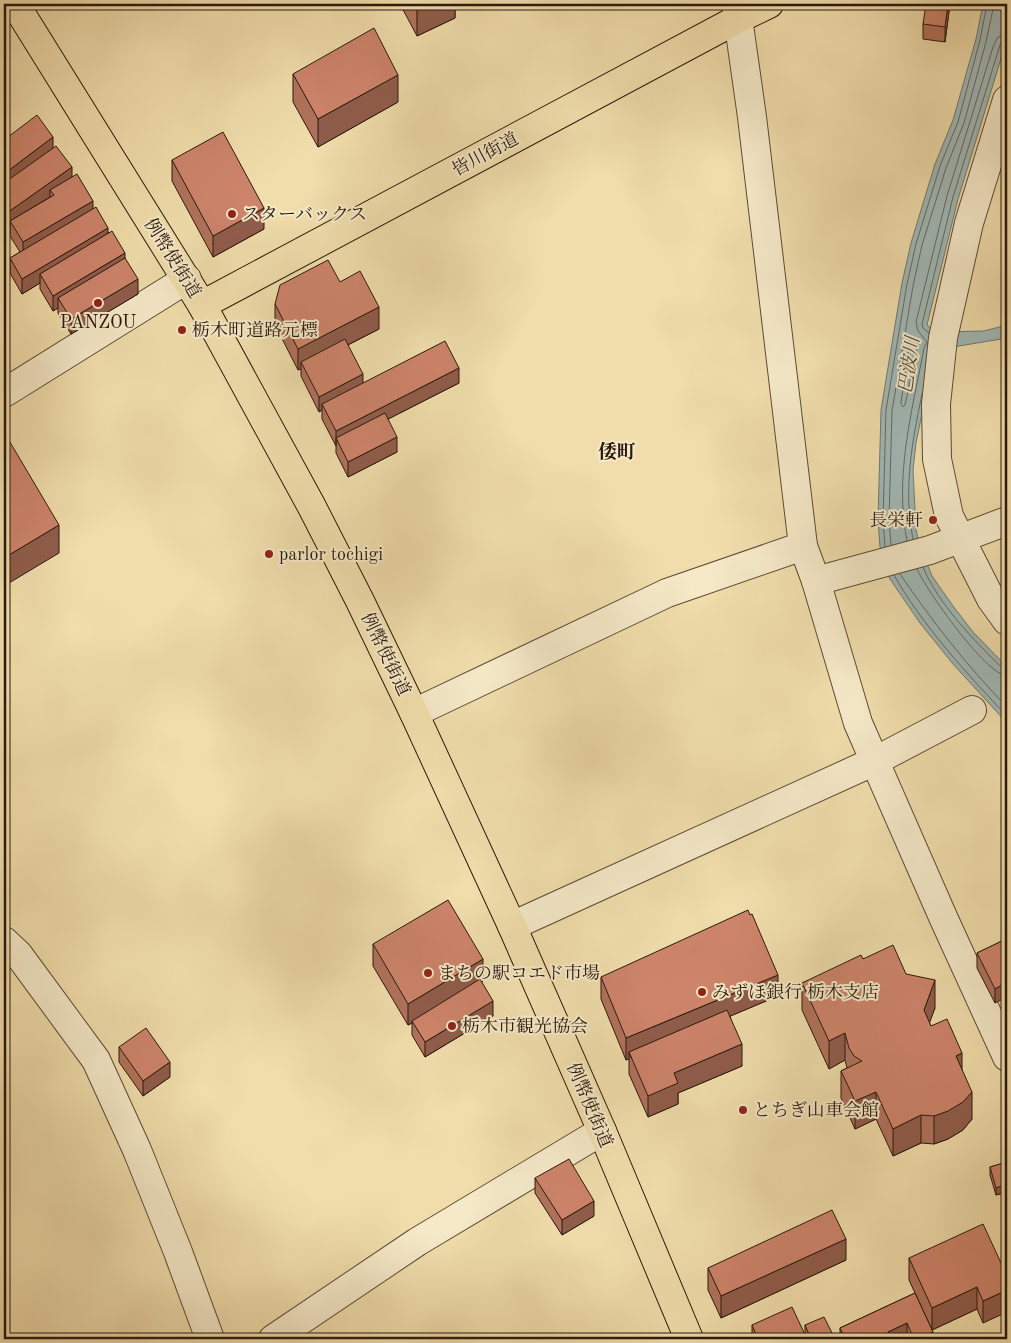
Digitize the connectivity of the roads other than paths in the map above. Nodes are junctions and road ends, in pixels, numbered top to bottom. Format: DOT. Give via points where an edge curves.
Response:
graph roads {
  1 [pos="7,4"];
  2 [pos="15,4"];
  3 [pos="769,4"];
  4 [pos="4,6"];
  5 [pos="737,11"];
  6 [pos="1007,100"];
  7 [pos="187,279"];
  8 [pos="202,305"];
  9 [pos="4,393"];
  10 [pos="1007,521"];
  11 [pos="960,540"];
  12 [pos="803,546"];
  13 [pos="816,581"];
  14 [pos="1007,621"];
  15 [pos="972,710"];
  16 [pos="414,713"];
  17 [pos="875,761"];
  18 [pos="512,926"];
  19 [pos="4,941"];
  20 [pos="1007,1057"];
  21 [pos="602,1131"];
  22 [pos="210,1339"];
  23 [pos="273,1339"];
  24 [pos="689,1339"];
  1 -- 4 [label="street"];
  2 -- 7 [label="main road, 例幣使街道"];
  3 -- 5 [label="main road, 皆川街道"];
  5 -- 8 [label="main road, 皆川街道"];
  5 -- 12 [label="street"];
  6 -- 11 [label="street" via="969,223 943,338 936,404 937,459 949,516"];
  7 -- 8 [label="main road, 例幣使街道"];
  7 -- 9 [label="street"];
  8 -- 16 [label="main road, 例幣使街道" via="312,507"];
  10 -- 11 [label="street"];
  11 -- 13 [label="street"];
  11 -- 14 [label="street" via="991,599"];
  12 -- 13 [label="street"];
  12 -- 16 [label="street" via="667,593"];
  13 -- 17 [label="street" via="858,723"];
  15 -- 17 [label="street"];
  16 -- 18 [label="main road, 例幣使街道"];
  17 -- 18 [label="street"];
  17 -- 20 [label="street"];
  18 -- 21 [label="main road, 例幣使街道"];
  19 -- 22 [label="street" via="18,954 96,1060 137,1150"];
  21 -- 23 [label="street" via="417,1242"];
  21 -- 24 [label="main road, 例幣使街道"];
}
